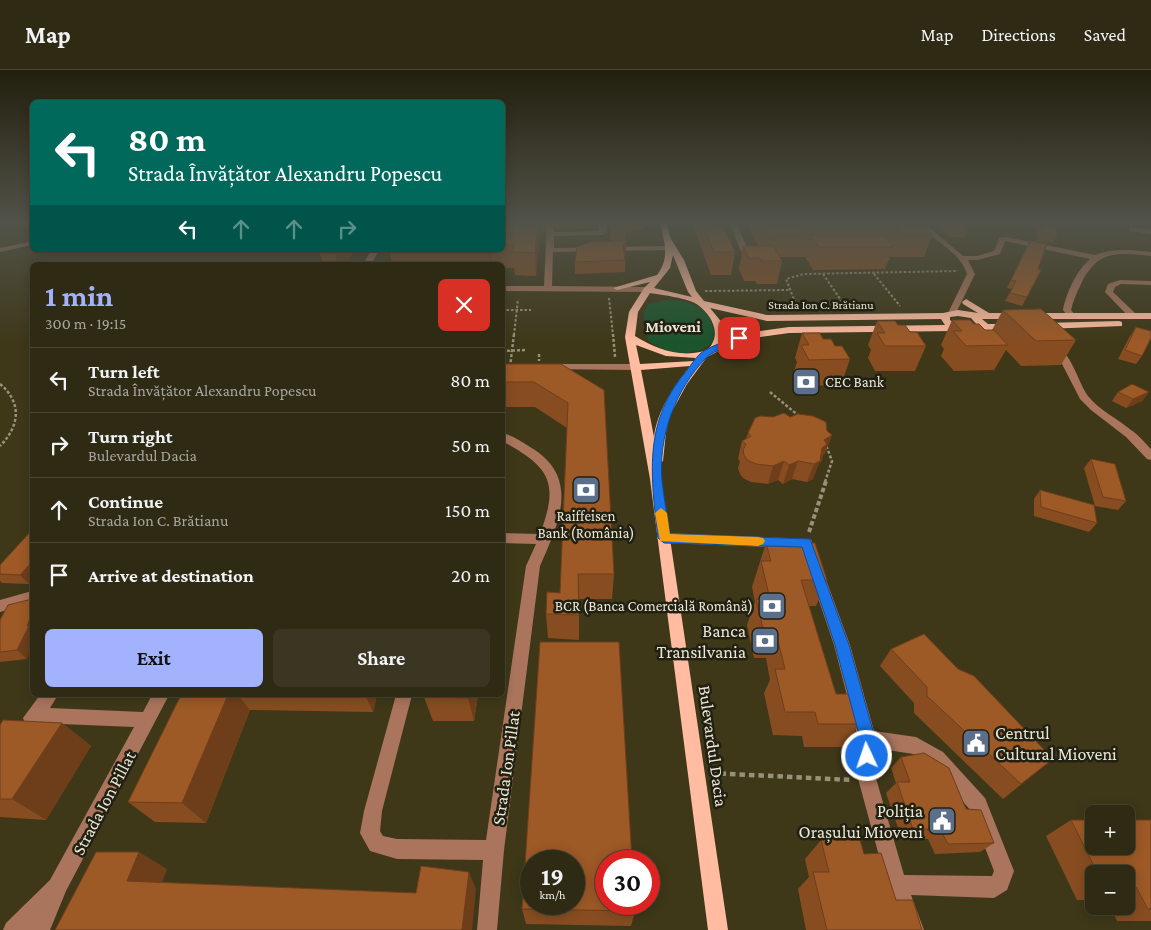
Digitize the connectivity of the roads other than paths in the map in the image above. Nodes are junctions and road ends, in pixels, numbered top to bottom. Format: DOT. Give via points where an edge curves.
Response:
graph roads {
  1 [pos="549,262"];
  2 [pos="668,262"];
  3 [pos="681,262"];
  4 [pos="750,262"];
  5 [pos="966,262"];
  6 [pos="1089,262"];
  7 [pos="751,265"];
  8 [pos="663,273"];
  9 [pos="1151,282"];
  10 [pos="505,288"];
  11 [pos="548,288"];
  12 [pos="617,288"];
  13 [pos="647,290"];
  14 [pos="694,298"];
  15 [pos="963,299"];
  16 [pos="636,304"];
  17 [pos="948,314"];
  18 [pos="987,315"];
  19 [pos="972,316"];
  20 [pos="1072,316"];
  21 [pos="1133,316"];
  22 [pos="1151,316"];
  23 [pos="1147,325"];
  24 [pos="984,326"];
  25 [pos="1019,326"];
  26 [pos="1037,326"];
  27 [pos="955,328"];
  28 [pos="630,337"];
  29 [pos="1042,339"];
  30 [pos="705,356"];
  31 [pos="635,366"];
  32 [pos="539,367"];
  33 [pos="505,438"];
  34 [pos="1151,456"];
  35 [pos="656,479"];
  36 [pos="505,538"];
  37 [pos="664,538"];
  38 [pos="546,539"];
  39 [pos="30,598"];
  40 [pos="0,606"];
  41 [pos="48,697"];
  42 [pos="160,697"];
  43 [pos="403,697"];
  44 [pos="35,715"];
  45 [pos="148,720"];
  46 [pos="21,728"];
  47 [pos="868,738"];
  48 [pos="494,850"];
  49 [pos="60,884"];
  50 [pos="897,885"];
  51 [pos="13,930"];
  52 [pos="39,930"];
  53 [pos="487,930"];
  54 [pos="718,930"];
  55 [pos="914,930"];
  1 -- 11 [label="street"];
  2 -- 8 [label="main road, Bulevardul Dacia"];
  3 -- 14 [label="main road, Bulevardul Dacia"];
  4 -- 7 [label="street"];
  5 -- 15 [label="street" via="971,271"];
  6 -- 20 [label="street" via="1068,304 1067,310"];
  8 -- 12 [label="main road" via="644,282"];
  8 -- 13 [label="main road, Bulevardul Dacia"];
  9 -- 21 [label="street" via="1120,282 1111,286 1110,292"];
  10 -- 11 [label="street"];
  11 -- 12 [label="street"];
  12 -- 13 [label="street"];
  13 -- 14 [label="main road"];
  13 -- 16 [label="main road, Bulevardul Dacia"];
  14 -- 16 [label="main road" via="665,297"];
  14 -- 17 [label="main road, Strada Ion C. Brătianu" via="752,315 803,319"];
  14 -- 30 [label="main road, Bulevardul Dacia" via="719,325 721,336"];
  15 -- 17 [label="street"];
  15 -- 18 [label="main road"];
  15 -- 19 [label="street"];
  16 -- 28 [label="main road, Bulevardul Dacia" via="632,312"];
  17 -- 19 [label="main road, Strada Ion C. Brătianu"];
  17 -- 27 [label="main road" via="945,321"];
  18 -- 19 [label="main road"];
  18 -- 20 [label="main road"];
  19 -- 24 [label="main road"];
  20 -- 21 [label="main road"];
  21 -- 22 [label="main road"];
  21 -- 23 [label="main road"];
  23 -- 26 [label="main road"];
  24 -- 25 [label="main road"];
  24 -- 27 [label="main road, Strada Ion C. Brătianu" via="974,331"];
  27 -- 30 [label="main road, Strada Ion C. Brătianu" via="769,332 739,338"];
  28 -- 30 [label="main road" via="662,353"];
  28 -- 31 [label="main road, Bulevardul Dacia"];
  29 -- 34 [label="street" via="1065,361 1084,397 1130,434"];
  30 -- 31 [label="main road"];
  30 -- 35 [label="main road, Bulevardul Dacia" via="682,383 665,415 660,432"];
  31 -- 32 [label="street"];
  31 -- 35 [label="main road, Bulevardul Dacia"];
  33 -- 38 [label="street, Strada Ion Pillat" via="534,454 549,467 555,480 554,504"];
  35 -- 37 [label="main road, Bulevardul Dacia"];
  36 -- 38 [label="street"];
  37 -- 47 [label="street" via="806,543 842,645"];
  37 -- 54 [label="main road, Bulevardul Dacia"];
  38 -- 48 [label="street, Strada Ion Pillat" via="533,566"];
  39 -- 40 [label="street"];
  41 -- 44 [label="street"];
  42 -- 45 [label="street, Strada Ion Pillat"];
  43 -- 48 [label="street" via="370,833 377,844 397,849"];
  44 -- 45 [label="street"];
  44 -- 46 [label="street"];
  45 -- 49 [label="street, Strada Ion Pillat"];
  47 -- 50 [label="street" via="866,775"];
  47 -- 50 [label="street" via="916,746 937,758 978,805 1004,871 1000,883 994,888"];
  48 -- 53 [label="street, Strada Ion Pillat"];
  49 -- 51 [label="street, Strada Ion Pillat"];
  49 -- 52 [label="street, Strada Ion Pillat"];
  50 -- 55 [label="street"];
}
